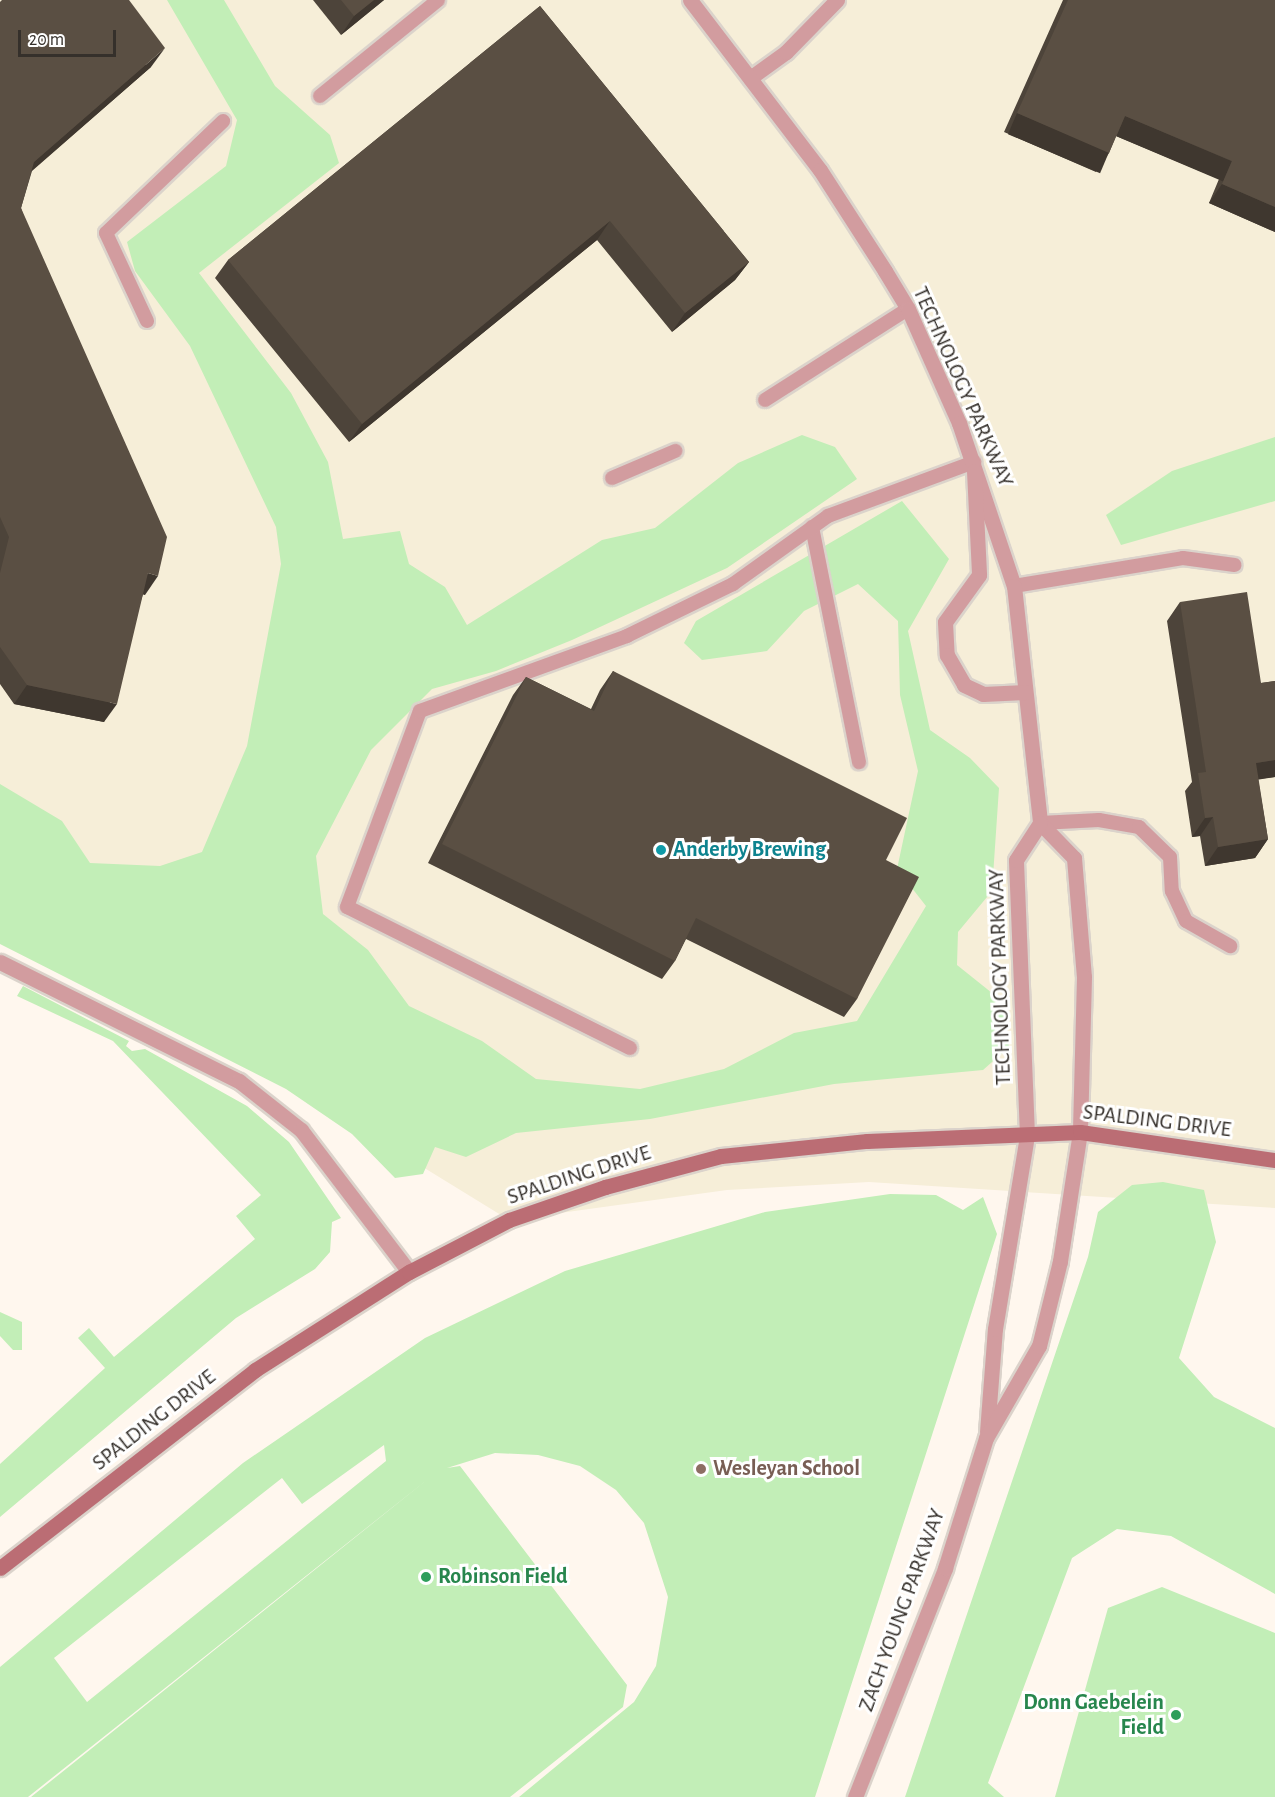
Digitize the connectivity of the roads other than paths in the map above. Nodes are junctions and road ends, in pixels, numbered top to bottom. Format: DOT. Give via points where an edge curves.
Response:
graph roads {
  1 [pos="438,0"];
  2 [pos="690,0"];
  3 [pos="837,0"];
  4 [pos="750,78"];
  5 [pos="320,96"];
  6 [pos="223,121"];
  7 [pos="908,309"];
  8 [pos="147,321"];
  9 [pos="765,400"];
  10 [pos="675,451"];
  11 [pos="974,462"];
  12 [pos="612,478"];
  13 [pos="812,527"];
  14 [pos="1235,565"];
  15 [pos="1014,586"];
  16 [pos="1025,692"];
  17 [pos="859,762"];
  18 [pos="1040,819"];
  19 [pos="1230,946"];
  20 [pos="0,962"];
  21 [pos="630,1047"];
  22 [pos="1080,1132"];
  23 [pos="1027,1135"];
  24 [pos="1275,1160"];
  25 [pos="409,1272"];
  26 [pos="986,1438"];
  27 [pos="0,1568"];
  28 [pos="855,1797"];
  1 -- 5 [label="lane"];
  2 -- 4 [label="street, TECHNOLOGY PARKWAY"];
  3 -- 4 [label="street" via="786,52"];
  4 -- 7 [label="street, TECHNOLOGY PARKWAY" via="820,170"];
  6 -- 8 [label="lane" via="106,233"];
  7 -- 9 [label="lane"];
  7 -- 11 [label="street, TECHNOLOGY PARKWAY"];
  10 -- 12 [label="lane"];
  11 -- 13 [label="lane" via="828,516"];
  11 -- 15 [label="street, TECHNOLOGY PARKWAY"];
  11 -- 16 [label="street" via="979,575 945,622 947,655 964,686 982,694"];
  13 -- 17 [label="lane"];
  13 -- 21 [label="lane" via="733,584 627,636 420,711 347,907"];
  14 -- 15 [label="lane" via="1183,558"];
  15 -- 16 [label="street, TECHNOLOGY PARKWAY"];
  16 -- 18 [label="street, TECHNOLOGY PARKWAY"];
  18 -- 19 [label="lane" via="1099,820 1139,827 1170,857 1172,891 1186,921"];
  18 -- 22 [label="street" via="1074,858 1084,977"];
  18 -- 23 [label="street, TECHNOLOGY PARKWAY" via="1016,860"];
  20 -- 25 [label="street" via="239,1081 301,1130"];
  22 -- 23 [label="main road, SPALDING DRIVE"];
  22 -- 24 [label="main road, SPALDING DRIVE"];
  22 -- 26 [label="street, ZACH YOUNG PARKWAY" via="1060,1260 1039,1347"];
  23 -- 25 [label="main road, SPALDING DRIVE" via="867,1141 720,1156 509,1220"];
  23 -- 26 [label="street, ZACH YOUNG PARKWAY" via="995,1329"];
  25 -- 27 [label="main road, SPALDING DRIVE" via="255,1370"];
  26 -- 28 [label="street, ZACH YOUNG PARKWAY" via="945,1568"];
}
